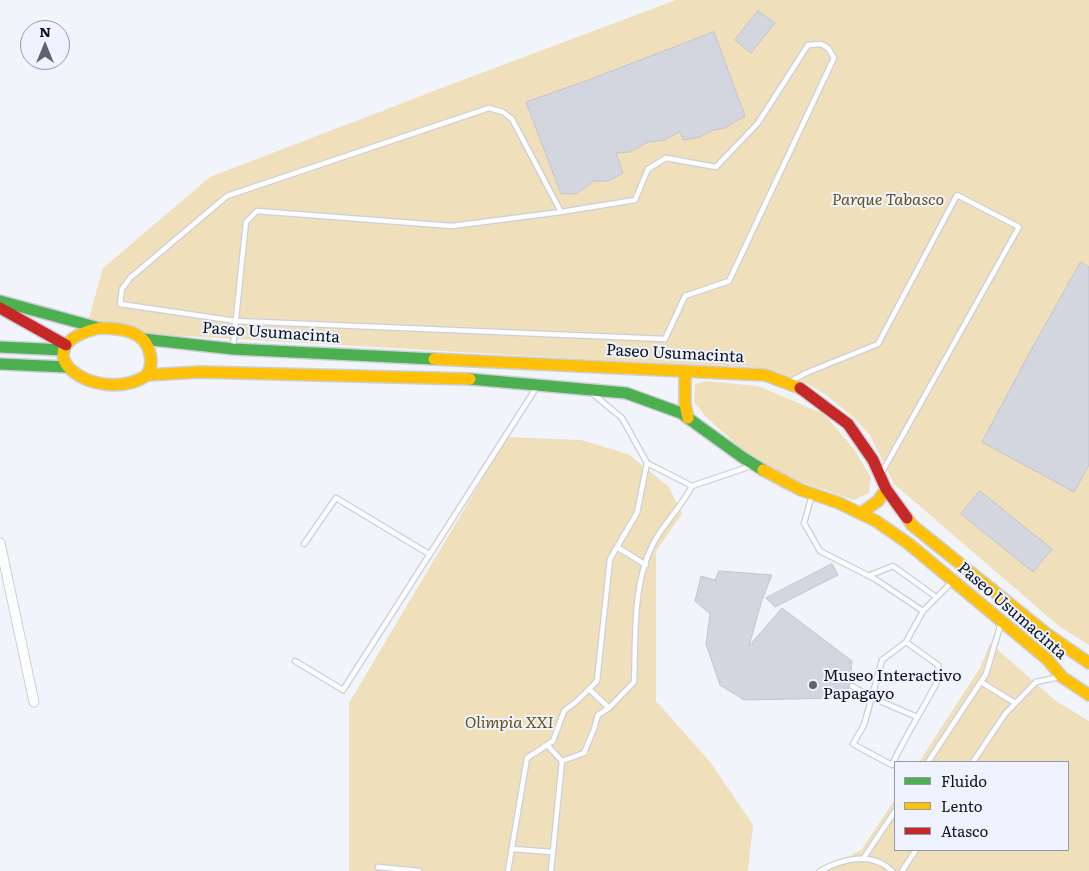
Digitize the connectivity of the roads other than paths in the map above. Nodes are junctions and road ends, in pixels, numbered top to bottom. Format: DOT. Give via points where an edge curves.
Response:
graph roads {
  1 [pos="561,212"];
  2 [pos="0,301"];
  3 [pos="0,308"];
  4 [pos="236,321"];
  5 [pos="99,328"];
  6 [pos="143,339"];
  7 [pos="0,347"];
  8 [pos="65,348"];
  9 [pos="233,349"];
  10 [pos="0,364"];
  11 [pos="66,367"];
  12 [pos="685,371"];
  13 [pos="147,375"];
  14 [pos="789,383"];
  15 [pos="538,385"];
  16 [pos="588,389"];
  17 [pos="688,418"];
  18 [pos="647,463"];
  19 [pos="755,465"];
  20 [pos="880,475"];
  21 [pos="692,486"];
  22 [pos="886,489"];
  23 [pos="812,494"];
  24 [pos="861,513"];
  25 [pos="0,543"];
  26 [pos="304,544"];
  27 [pos="617,547"];
  28 [pos="430,554"];
  29 [pos="646,565"];
  30 [pos="868,576"];
  31 [pos="954,581"];
  32 [pos="936,597"];
  33 [pos="923,611"];
  34 [pos="1002,621"];
  35 [pos="906,642"];
  36 [pos="295,661"];
  37 [pos="1089,663"];
  38 [pos="1062,677"];
  39 [pos="981,682"];
  40 [pos="852,686"];
  41 [pos="589,689"];
  42 [pos="1089,695"];
  43 [pos="873,698"];
  44 [pos="34,702"];
  45 [pos="1015,703"];
  46 [pos="608,708"];
  47 [pos="917,716"];
  48 [pos="547,745"];
  49 [pos="562,761"];
  50 [pos="894,761"];
  51 [pos="894,761"];
  52 [pos="929,761"];
  53 [pos="974,761"];
  54 [pos="894,812"];
  55 [pos="512,850"];
  56 [pos="915,851"];
  57 [pos="553,852"];
  58 [pos="863,859"];
  59 [pos="378,867"];
  60 [pos="419,871"];
  61 [pos="508,871"];
  62 [pos="551,871"];
  63 [pos="820,871"];
  64 [pos="892,871"];
  65 [pos="902,871"];
  1 -- 4 [label="lane" via="452,226 258,211 246,222"];
  1 -- 4 [label="lane" via="512,119 504,112 489,108 227,196 130,278 122,289 120,304"];
  1 -- 4 [label="lane" via="635,200 648,169 666,158 716,167 758,123 808,45 821,44 834,58 728,281 685,296 665,340"];
  2 -- 5 [label="main road"];
  3 -- 8 [label="main road"];
  4 -- 9 [label="lane"];
  5 -- 6 [label="main road" via="115,328"];
  5 -- 8 [label="main road" via="76,336"];
  6 -- 9 [label="main road, Paseo Usumacinta"];
  6 -- 13 [label="main road" via="151,359"];
  7 -- 8 [label="main road"];
  8 -- 11 [label="main road" via="62,357"];
  9 -- 12 [label="main road, Paseo Usumacinta"];
  10 -- 11 [label="main road"];
  11 -- 13 [label="main road" via="89,382 121,384"];
  12 -- 14 [label="main road, Paseo Usumacinta" via="765,375"];
  12 -- 17 [label="main road"];
  13 -- 15 [label="main road, Paseo Usumacinta" via="200,372 396,377"];
  14 -- 20 [label="main road, Paseo Usumacinta" via="798,386 848,424"];
  14 -- 20 [label="lane" via="878,344 956,194 1019,227"];
  15 -- 16 [label="main road, Paseo Usumacinta"];
  15 -- 28 [label="lane"];
  16 -- 17 [label="main road, Paseo Usumacinta" via="626,393"];
  16 -- 18 [label="lane" via="622,418"];
  17 -- 19 [label="main road, Paseo Usumacinta"];
  18 -- 21 [label="lane"];
  18 -- 27 [label="lane" via="637,513"];
  19 -- 21 [label="lane"];
  19 -- 23 [label="main road, Paseo Usumacinta"];
  20 -- 22 [label="main road, Paseo Usumacinta"];
  21 -- 29 [label="lane" via="653,544"];
  22 -- 24 [label="main road" via="878,501"];
  22 -- 37 [label="main road, Paseo Usumacinta" via="912,525 1047,634"];
  23 -- 24 [label="main road, Paseo Usumacinta"];
  23 -- 30 [label="lane" via="804,524 820,551"];
  24 -- 31 [label="main road, Paseo Usumacinta" via="909,544"];
  25 -- 44 [label="street"];
  26 -- 28 [label="lane" via="336,498"];
  27 -- 29 [label="lane"];
  27 -- 41 [label="lane" via="610,559 597,681"];
  28 -- 36 [label="lane" via="344,690"];
  29 -- 46 [label="lane" via="639,584 634,682"];
  30 -- 32 [label="lane" via="893,566"];
  30 -- 33 [label="lane"];
  31 -- 32 [label="lane"];
  31 -- 34 [label="main road, Paseo Usumacinta"];
  32 -- 33 [label="lane"];
  33 -- 35 [label="lane"];
  34 -- 38 [label="main road, Paseo Usumacinta" via="1047,659"];
  34 -- 39 [label="lane"];
  35 -- 43 [label="lane" via="882,660"];
  35 -- 47 [label="lane" via="938,665 941,674"];
  38 -- 42 [label="main road, Paseo Usumacinta"];
  38 -- 45 [label="lane" via="1036,682"];
  39 -- 45 [label="lane"];
  39 -- 52 [label="lane"];
  40 -- 43 [label="lane"];
  41 -- 46 [label="lane"];
  41 -- 48 [label="lane" via="564,711 553,741"];
  43 -- 47 [label="lane"];
  43 -- 51 [label="lane" via="864,725 853,744 892,765"];
  45 -- 53 [label="lane"];
  46 -- 49 [label="lane" via="598,715 584,753"];
  47 -- 50 [label="lane"];
  48 -- 49 [label="lane"];
  48 -- 55 [label="lane" via="527,758"];
  49 -- 57 [label="lane"];
  54 -- 58 [label="lane"];
  55 -- 57 [label="lane"];
  55 -- 61 [label="lane"];
  56 -- 65 [label="lane"];
  57 -- 62 [label="lane"];
  58 -- 63 [label="lane" via="836,862"];
  58 -- 64 [label="lane" via="872,860"];
  59 -- 60 [label="lane"];
}
